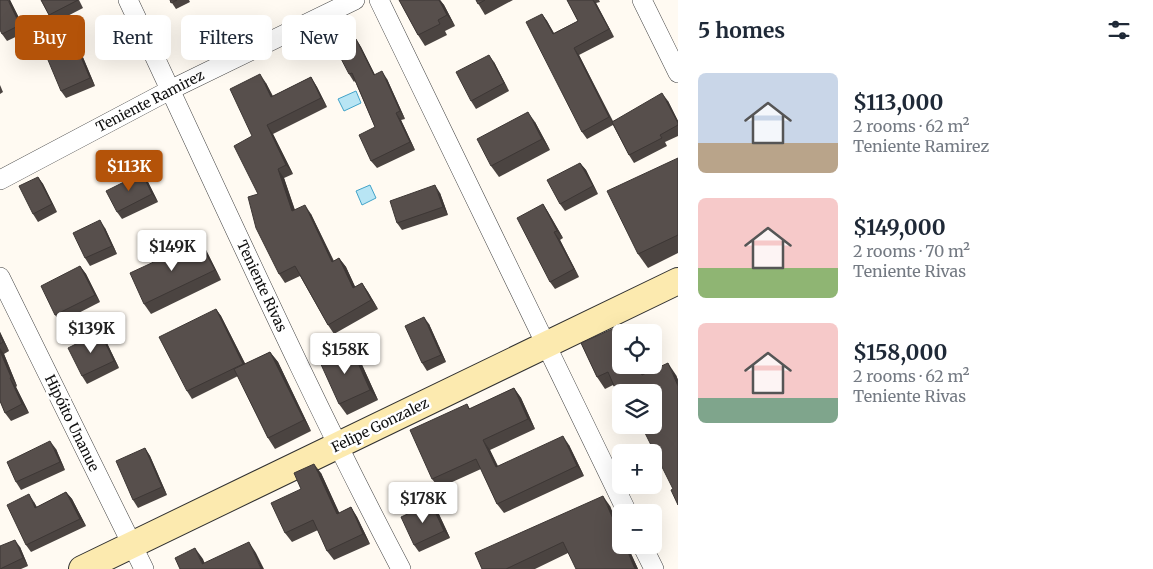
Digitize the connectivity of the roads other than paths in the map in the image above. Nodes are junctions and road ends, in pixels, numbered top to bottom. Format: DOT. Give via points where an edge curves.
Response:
graph roads {
  1 [pos="128,0"];
  2 [pos="355,0"];
  3 [pos="379,0"];
  4 [pos="642,0"];
  5 [pos="678,73"];
  6 [pos="170,90"];
  7 [pos="0,180"];
  8 [pos="0,277"];
  9 [pos="678,281"];
  10 [pos="545,346"];
  11 [pos="338,445"];
  12 [pos="622,504"];
  13 [pos="132,544"];
  14 [pos="646,554"];
  15 [pos="82,569"];
  16 [pos="144,569"];
  17 [pos="401,569"];
  18 [pos="654,569"];
  1 -- 6 [label="street, Teniente Rivas"];
  2 -- 6 [label="street, Teniente Ramirez"];
  3 -- 10 [label="street"];
  4 -- 5 [label="street"];
  6 -- 7 [label="street, Teniente Ramirez"];
  6 -- 11 [label="street, Teniente Rivas"];
  8 -- 13 [label="street, Hipóito Unanue"];
  9 -- 10 [label="street, Felipe Gonzalez"];
  10 -- 11 [label="street, Felipe Gonzalez"];
  10 -- 12 [label="street"];
  11 -- 13 [label="street, Felipe Gonzalez"];
  11 -- 17 [label="street, Teniente Rivas"];
  13 -- 15 [label="street, Felipe Gonzalez"];
  13 -- 16 [label="street, Hipóito Unanue"];
  14 -- 18 [label="street"];
}
